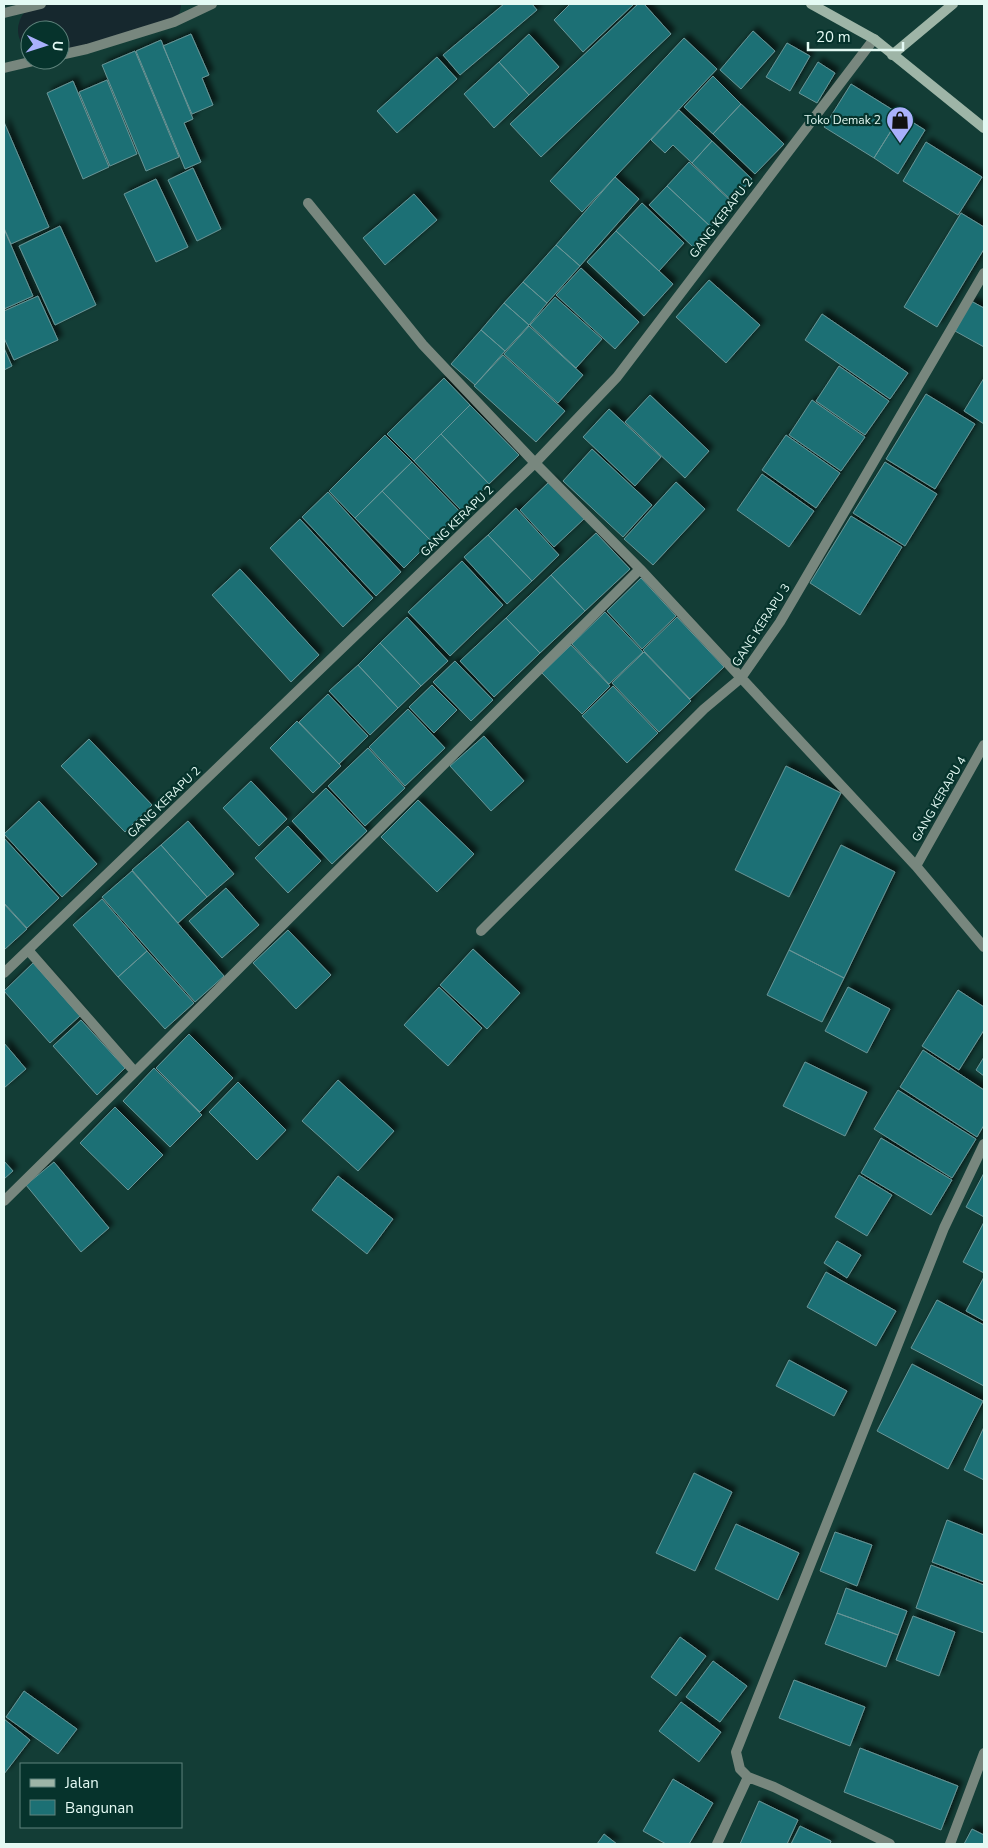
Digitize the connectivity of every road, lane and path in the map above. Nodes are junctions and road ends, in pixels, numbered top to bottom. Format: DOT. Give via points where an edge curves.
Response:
graph roads {
  1 [pos="41,4"];
  2 [pos="212,4"];
  3 [pos="812,4"];
  4 [pos="953,4"];
  5 [pos="4,13"];
  6 [pos="874,39"];
  7 [pos="70,53"];
  8 [pos="892,55"];
  9 [pos="20,64"];
  10 [pos="4,68"];
  11 [pos="984,128"];
  12 [pos="308,203"];
  13 [pos="984,273"];
  14 [pos="535,463"];
  15 [pos="640,569"];
  16 [pos="741,678"];
  17 [pos="984,745"];
  18 [pos="916,866"];
  19 [pos="481,931"];
  20 [pos="984,947"];
  21 [pos="28,950"];
  22 [pos="4,973"];
  23 [pos="135,1072"];
  24 [pos="984,1144"];
  25 [pos="4,1201"];
  26 [pos="984,1753"];
  27 [pos="748,1777"];
  28 [pos="717,1844"];
  29 [pos="890,1844"];
  30 [pos="950,1844"];
  1 -- 5 [label="street"];
  2 -- 7 [label="street" via="174,22"];
  3 -- 6 [label="street"];
  4 -- 8 [label="street"];
  6 -- 8 [label="street"];
  6 -- 14 [label="street, GANG KERAPU 2" via="617,377"];
  8 -- 11 [label="street"];
  9 -- 10 [label="street"];
  12 -- 14 [label="street" via="423,345"];
  13 -- 16 [label="street, GANG KERAPU 3" via="780,622"];
  14 -- 15 [label="street"];
  14 -- 21 [label="street, GANG KERAPU 2"];
  15 -- 16 [label="street"];
  15 -- 23 [label="street"];
  16 -- 18 [label="street"];
  16 -- 19 [label="street, GANG KERAPU 3" via="704,709"];
  17 -- 18 [label="street, GANG KERAPU 4"];
  18 -- 20 [label="street"];
  21 -- 22 [label="street, GANG KERAPU 2"];
  21 -- 23 [label="street"];
  23 -- 25 [label="street"];
  24 -- 27 [label="street" via="944,1228 736,1752 740,1769"];
  26 -- 30 [label="street"];
  27 -- 28 [label="street"];
  27 -- 29 [label="street" via="774,1786"];
}
